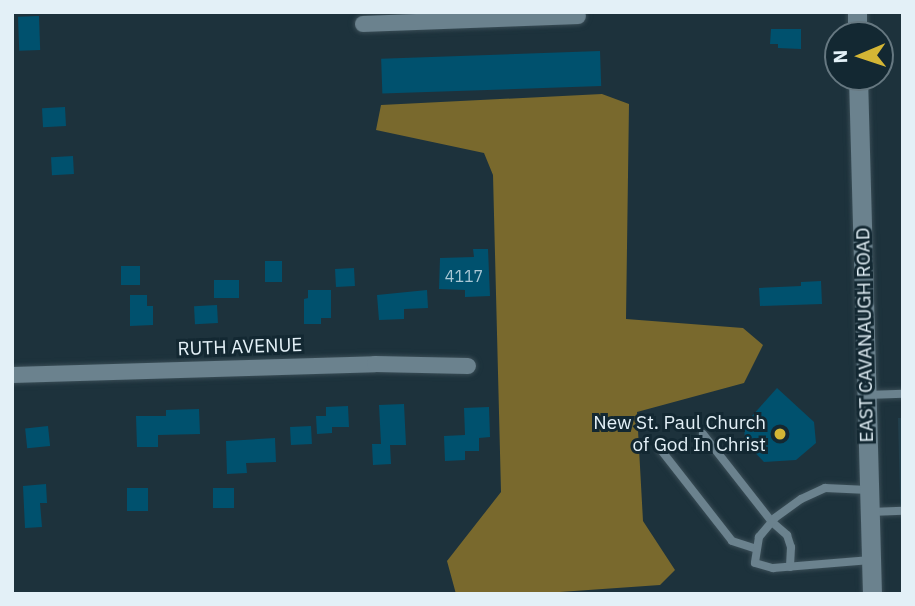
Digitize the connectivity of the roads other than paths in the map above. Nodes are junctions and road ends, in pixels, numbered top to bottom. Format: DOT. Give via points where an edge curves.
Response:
graph roads {
  1 [pos="473,16"];
  2 [pos="578,16"];
  3 [pos="363,24"];
  4 [pos="858,91"];
  5 [pos="468,366"];
  6 [pos="12,375"];
  7 [pos="903,394"];
  8 [pos="867,395"];
  9 [pos="703,434"];
  10 [pos="660,450"];
  11 [pos="869,490"];
  12 [pos="903,511"];
  13 [pos="870,512"];
  14 [pos="772,522"];
  15 [pos="757,549"];
  16 [pos="871,560"];
  17 [pos="790,567"];
  18 [pos="872,594"];
  1 -- 2 [label="street"];
  1 -- 3 [label="street"];
  4 -- 8 [label="street, EAST CAVANAUGH ROAD"];
  5 -- 6 [label="street, RUTH AVENUE" via="375,364"];
  7 -- 8 [label="lane"];
  8 -- 11 [label="street, EAST CAVANAUGH ROAD"];
  9 -- 14 [label="lane"];
  10 -- 15 [label="lane" via="732,541"];
  11 -- 13 [label="street, EAST CAVANAUGH ROAD"];
  11 -- 14 [label="lane" via="825,488 801,499"];
  12 -- 13 [label="lane"];
  13 -- 16 [label="street, EAST CAVANAUGH ROAD"];
  14 -- 15 [label="lane" via="759,537"];
  14 -- 17 [label="lane" via="787,535 792,547"];
  15 -- 17 [label="lane" via="755,563"];
  16 -- 17 [label="lane"];
  16 -- 18 [label="street, EAST CAVANAUGH ROAD"];
}
